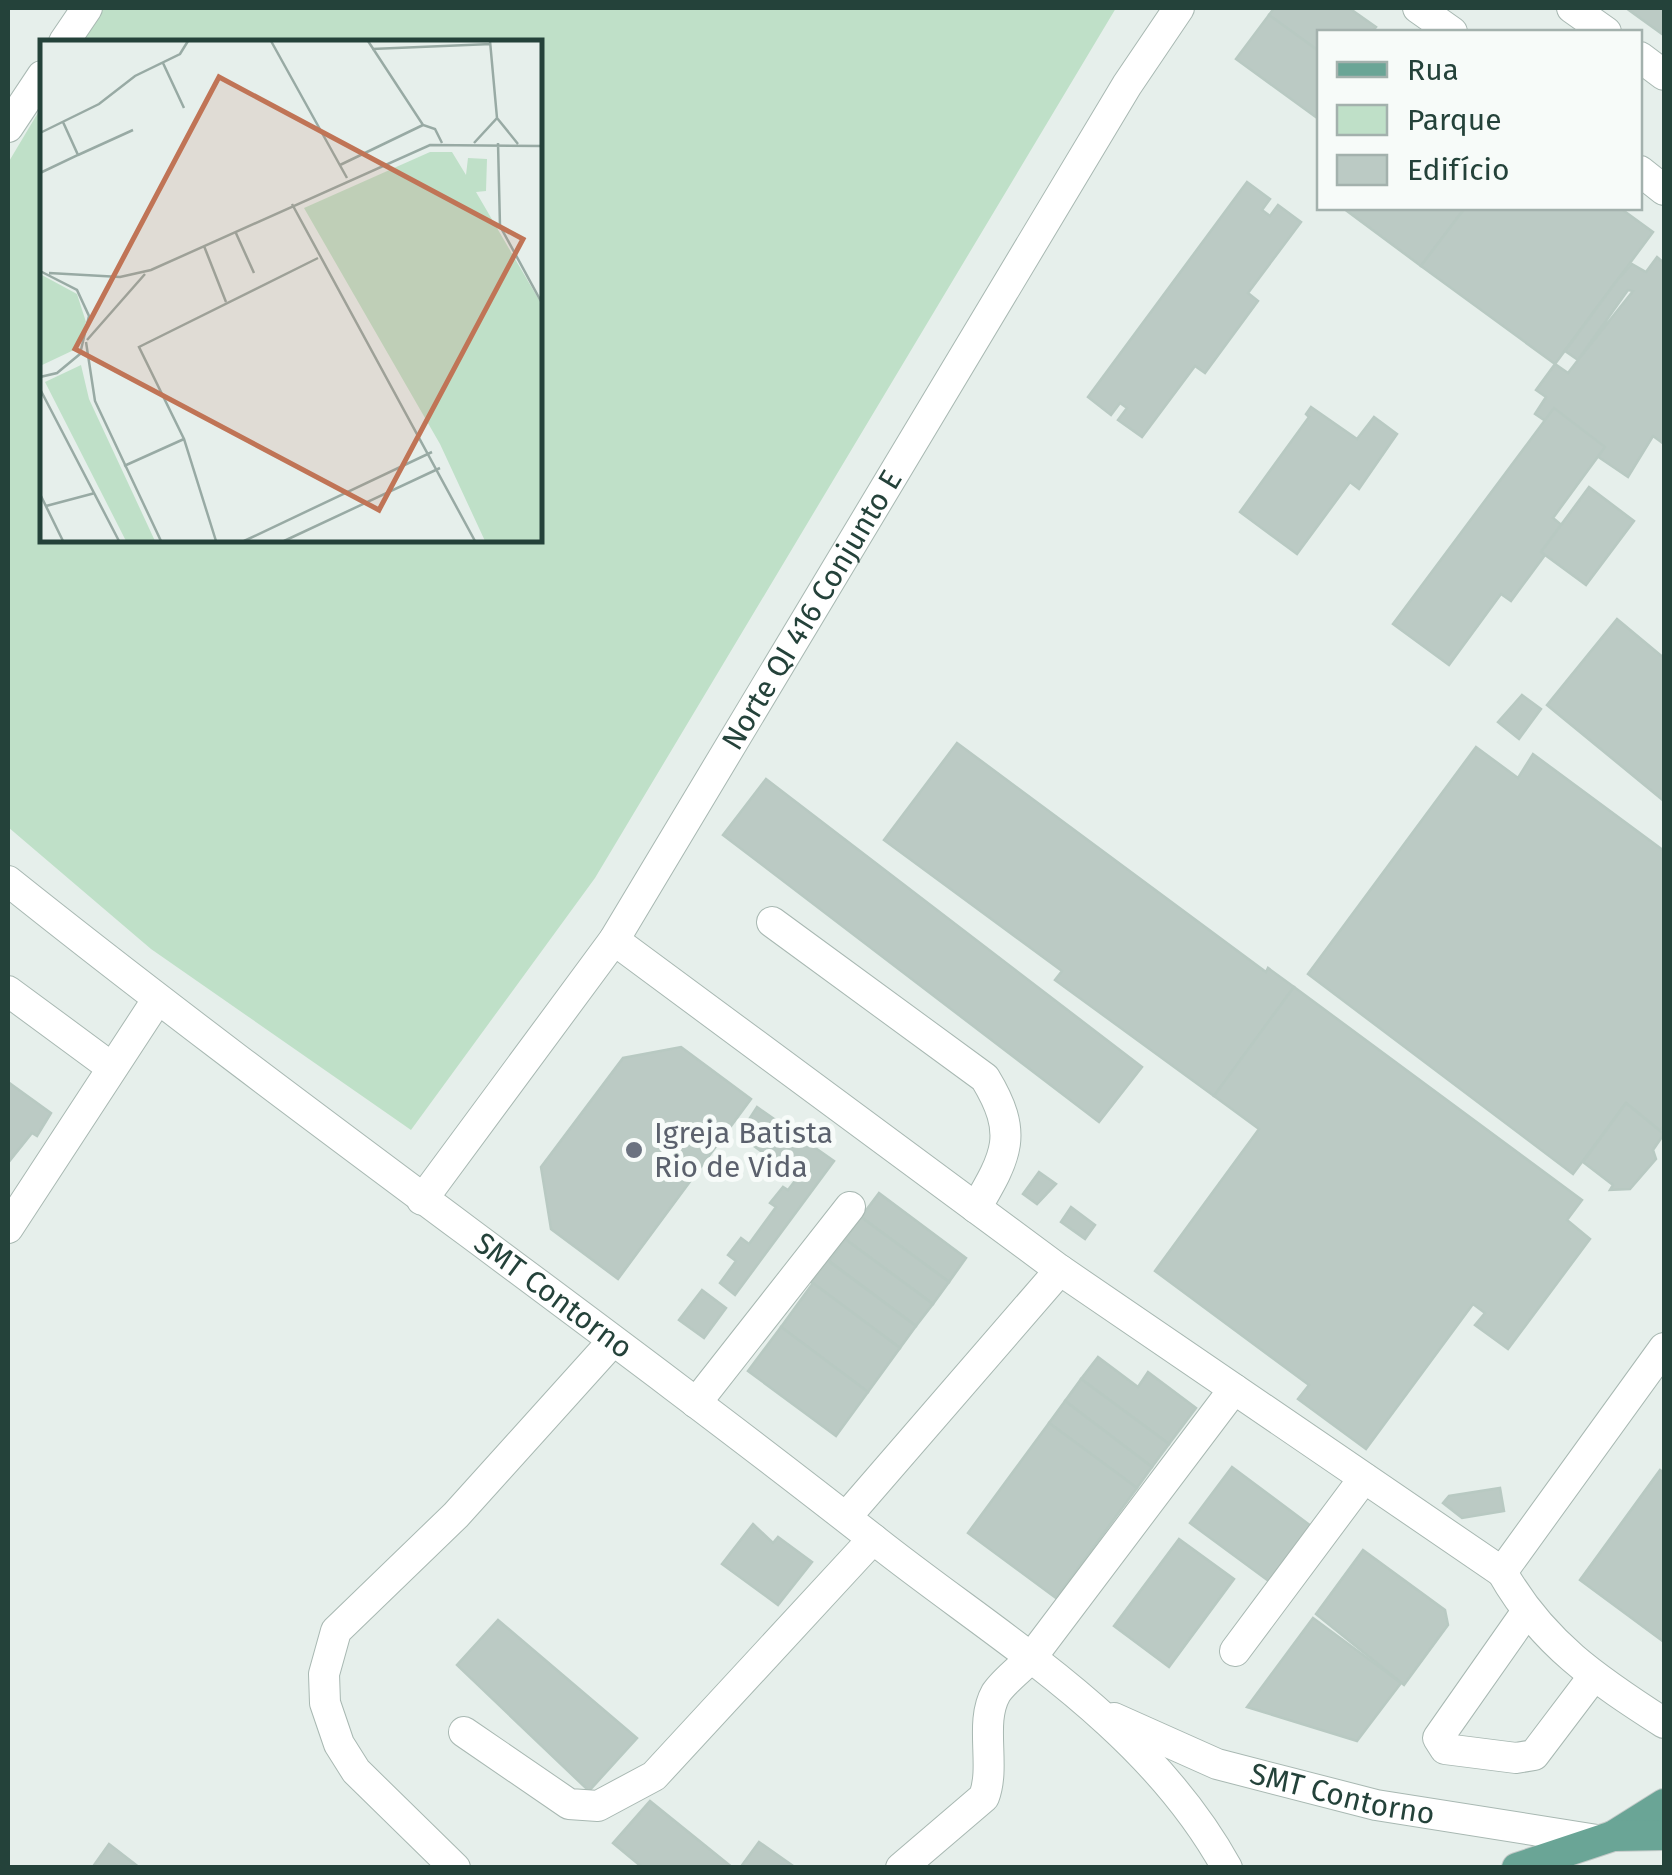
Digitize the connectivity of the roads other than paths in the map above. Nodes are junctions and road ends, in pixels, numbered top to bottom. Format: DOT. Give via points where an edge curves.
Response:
graph roads {
  1 [pos="87,8"];
  2 [pos="1179,8"];
  3 [pos="1418,8"];
  4 [pos="1572,8"];
  5 [pos="1449,30"];
  6 [pos="1603,30"];
  7 [pos="65,40"];
  8 [pos="1642,59"];
  9 [pos="1664,76"];
  10 [pos="40,79"];
  11 [pos="8,127"];
  12 [pos="1642,173"];
  13 [pos="1664,190"];
  14 [pos="8,882"];
  15 [pos="772,922"];
  16 [pos="614,940"];
  17 [pos="8,991"];
  18 [pos="157,1000"];
  19 [pos="111,1068"];
  20 [pos="422,1200"];
  21 [pos="850,1207"];
  22 [pos="976,1208"];
  23 [pos="8,1228"];
  24 [pos="1060,1270"];
  25 [pos="612,1342"];
  26 [pos="1664,1348"];
  27 [pos="1234,1389"];
  28 [pos="696,1403"];
  29 [pos="1364,1478"];
  30 [pos="846,1516"];
  31 [pos="874,1539"];
  32 [pos="1502,1572"];
  33 [pos="1525,1614"];
  34 [pos="1234,1651"];
  35 [pos="1031,1658"];
  36 [pos="1593,1678"];
  37 [pos="1098,1710"];
  38 [pos="1664,1722"];
  39 [pos="464,1732"];
  40 [pos="1664,1804"];
  41 [pos="1664,1835"];
  42 [pos="1605,1838"];
  43 [pos="454,1868"];
  44 [pos="901,1868"];
  45 [pos="1227,1868"];
  46 [pos="1517,1868"];
  1 -- 7 [label="street"];
  2 -- 16 [label="street, Norte QI 416 Conjunto E"];
  3 -- 5 [label="street"];
  4 -- 6 [label="street"];
  8 -- 9 [label="street"];
  10 -- 11 [label="street"];
  12 -- 13 [label="street"];
  14 -- 18 [label="street, SMT Contorno"];
  15 -- 22 [label="street" via="984,1078 1001,1106 1006,1150"];
  16 -- 20 [label="street, Norte QI 416 Conjunto E"];
  16 -- 22 [label="street"];
  17 -- 19 [label="street"];
  18 -- 19 [label="street"];
  18 -- 20 [label="street, SMT Contorno"];
  19 -- 23 [label="street"];
  20 -- 25 [label="street, SMT Contorno"];
  21 -- 28 [label="street"];
  22 -- 24 [label="street"];
  24 -- 27 [label="street"];
  24 -- 30 [label="street"];
  25 -- 28 [label="street, SMT Contorno"];
  25 -- 43 [label="street" via="456,1515 336,1631 324,1674 338,1744 356,1771"];
  26 -- 32 [label="street"];
  27 -- 29 [label="street"];
  27 -- 35 [label="street"];
  28 -- 30 [label="street, SMT Contorno"];
  29 -- 32 [label="street"];
  29 -- 34 [label="street"];
  30 -- 31 [label="street, SMT Contorno"];
  31 -- 35 [label="street, SMT Contorno"];
  31 -- 39 [label="street" via="654,1776 598,1806 569,1804"];
  32 -- 33 [label="street"];
  33 -- 36 [label="street"];
  33 -- 36 [label="street" via="1438,1738 1445,1749 1534,1755"];
  35 -- 37 [label="street, SMT Contorno"];
  35 -- 44 [label="street" via="996,1694 984,1798"];
  36 -- 38 [label="street"];
  37 -- 42 [label="street, SMT Contorno" via="1217,1764 1323,1792"];
  37 -- 45 [label="street, SMT Contorno" via="1170,1785"];
  40 -- 42 [label="main road"];
  41 -- 42 [label="main road"];
  42 -- 46 [label="main road"];
}
